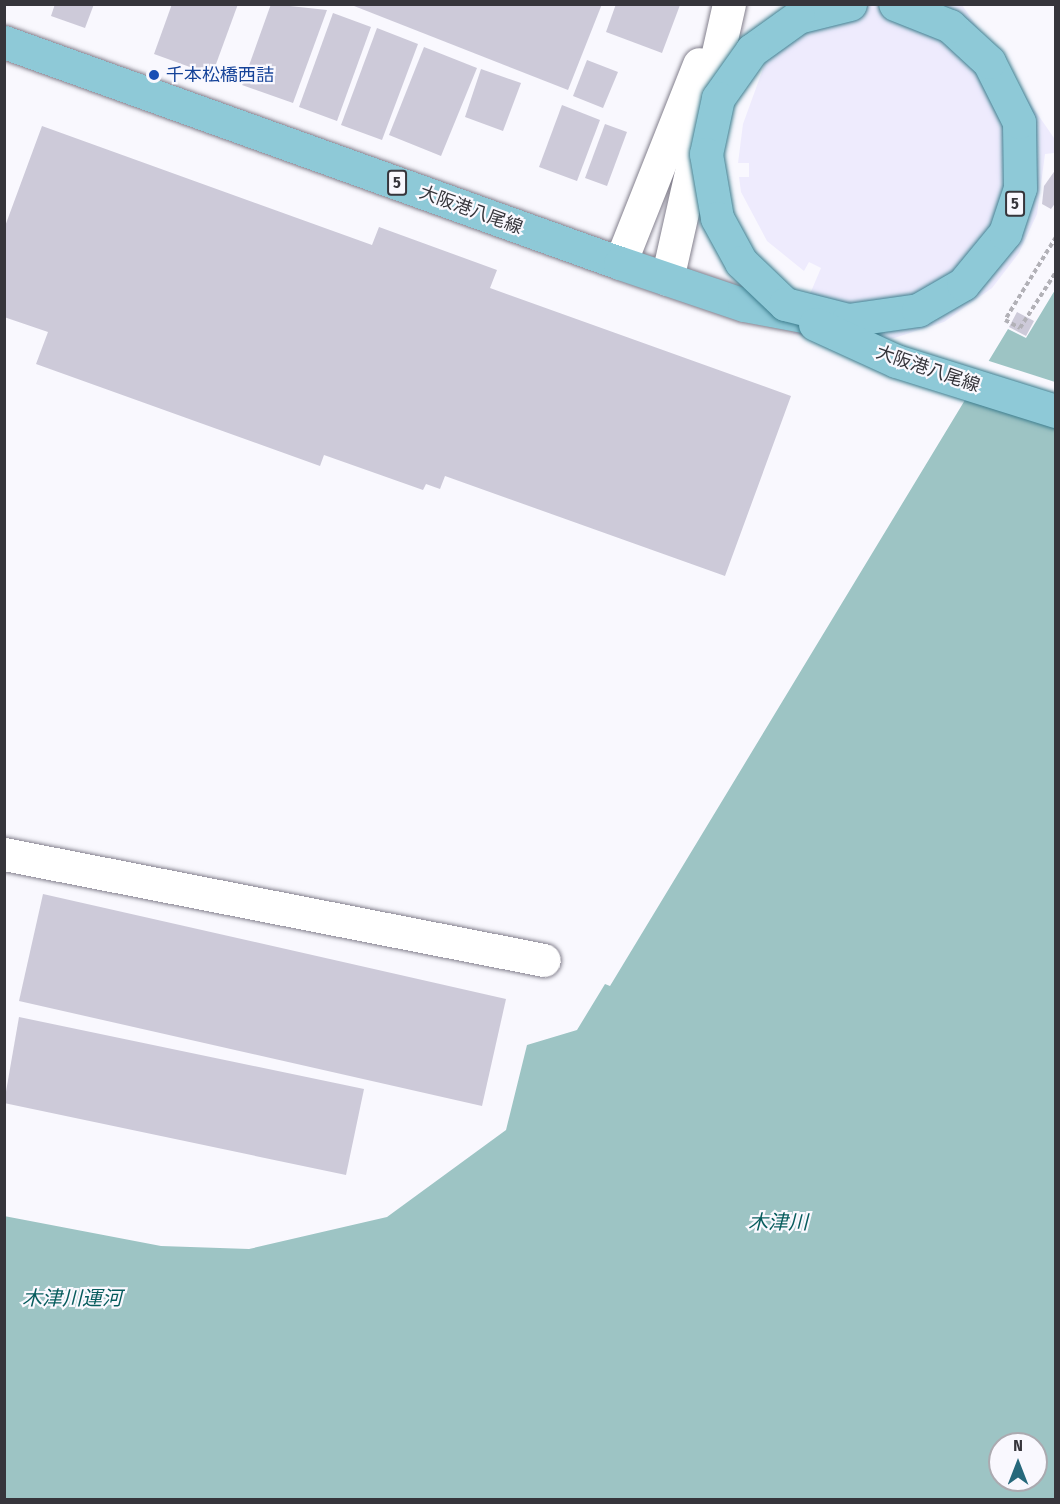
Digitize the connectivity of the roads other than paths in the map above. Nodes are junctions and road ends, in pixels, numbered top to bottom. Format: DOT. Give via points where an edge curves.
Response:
graph roads {
  1 [pos="723,4"];
  2 [pos="729,4"];
  3 [pos="831,4"];
  4 [pos="850,4"];
  5 [pos="879,4"];
  6 [pos="895,4"];
  7 [pos="4,42"];
  8 [pos="620,263"];
  9 [pos="667,279"];
  10 [pos="1056,411"];
  11 [pos="4,854"];
  12 [pos="544,960"];
  1 -- 8 [label="street"];
  2 -- 9 [label="street"];
  3 -- 10 [label="main road, 大阪港八尾線, bridge" via="797,15 766,35 722,86 706,132 705,167 725,240 776,302 834,334 896,361"];
  4 -- 6 [label="main road, 大阪港八尾線 / 5, bridge" via="798,17 752,50 718,98 706,154 715,211 741,262 790,307 848,320 918,310 963,284 1005,233 1020,188 1019,122 989,62 950,26"];
  5 -- 9 [label="main road, 大阪港八尾線 / 5, bridge" via="948,28 997,77 1019,140 1015,203 984,260 932,301 869,318 791,318"];
  7 -- 8 [label="main road, 大阪港八尾線 / 5"];
  8 -- 9 [label="main road, 大阪港八尾線 / 5"];
  11 -- 12 [label="street"];
}
